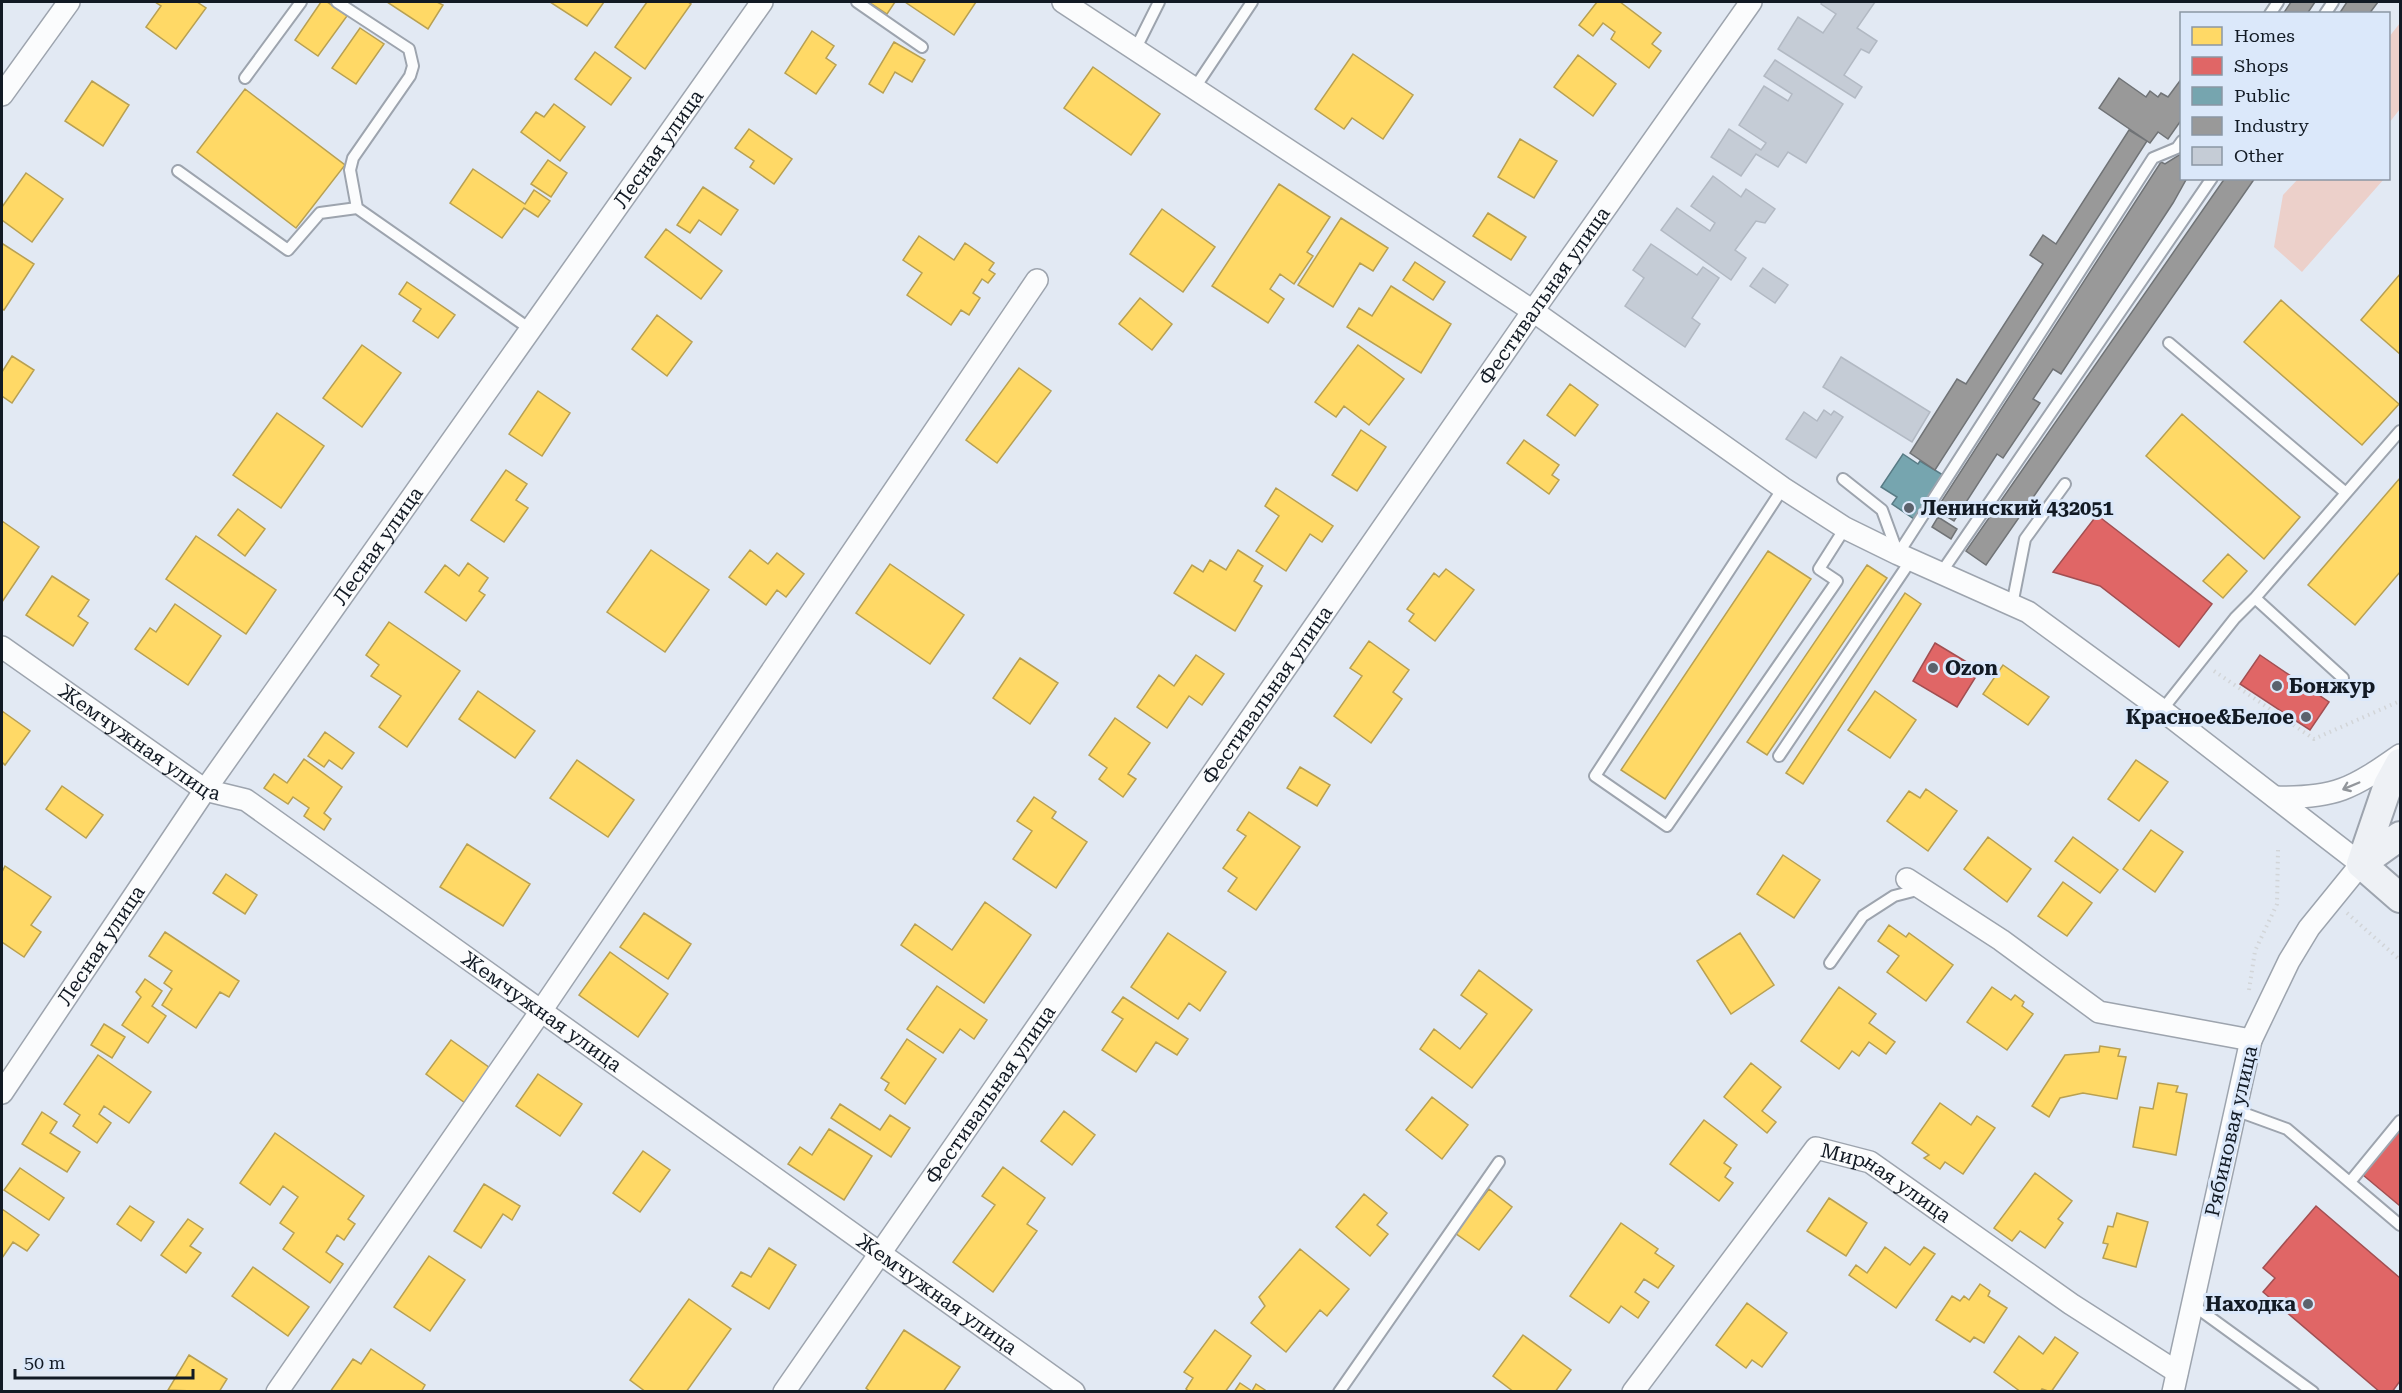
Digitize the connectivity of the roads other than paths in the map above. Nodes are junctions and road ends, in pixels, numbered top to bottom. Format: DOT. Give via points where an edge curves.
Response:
graph roads {
  1 [pos="69,2"];
  2 [pos="301,2"];
  3 [pos="338,2"];
  4 [pos="762,2"];
  5 [pos="857,2"];
  6 [pos="1063,2"];
  7 [pos="1159,2"];
  8 [pos="1252,2"];
  9 [pos="1751,2"];
  10 [pos="922,48"];
  11 [pos="1135,50"];
  12 [pos="245,78"];
  13 [pos="1194,89"];
  14 [pos="2,95"];
  15 [pos="2180,143"];
  16 [pos="178,171"];
  17 [pos="2211,180"];
  18 [pos="357,208"];
  19 [pos="1037,280"];
  20 [pos="1533,311"];
  21 [pos="530,330"];
  22 [pos="2169,344"];
  23 [pos="2400,431"];
  24 [pos="1843,479"];
  25 [pos="2065,484"];
  26 [pos="1783,488"];
  27 [pos="2346,493"];
  28 [pos="1845,528"];
  29 [pos="1905,557"];
  30 [pos="1941,573"];
  31 [pos="2254,598"];
  32 [pos="2012,605"];
  33 [pos="2,647"];
  34 [pos="2343,678"];
  35 [pos="2162,710"];
  36 [pos="2400,755"];
  37 [pos="1779,756"];
  38 [pos="2400,762"];
  39 [pos="205,790"];
  40 [pos="2275,797"];
  41 [pos="2400,836"];
  42 [pos="2361,864"];
  43 [pos="1914,884"];
  44 [pos="2400,898"];
  45 [pos="1830,963"];
  46 [pos="541,1011"];
  47 [pos="2253,1035"];
  48 [pos="2,1093"];
  49 [pos="2235,1110"];
  50 [pos="2400,1121"];
  51 [pos="1499,1162"];
  52 [pos="2350,1182"];
  53 [pos="2400,1225"];
  54 [pos="880,1252"];
  55 [pos="2193,1305"];
  56 [pos="2175,1382"];
  57 [pos="277,1392"];
  58 [pos="784,1392"];
  59 [pos="1074,1392"];
  60 [pos="1339,1392"];
  61 [pos="1633,1392"];
  62 [pos="2313,1392"];
  1 -- 14 [label="street"];
  2 -- 12 [label="lane"];
  3 -- 18 [label="lane" via="409,49 412,66 410,76 353,158 350,170"];
  4 -- 21 [label="street, Лесная улица"];
  5 -- 10 [label="lane"];
  6 -- 11 [label="street"];
  7 -- 11 [label="lane"];
  8 -- 13 [label="lane"];
  9 -- 20 [label="street, Фестивальная улица"];
  11 -- 13 [label="street"];
  13 -- 20 [label="street"];
  15 -- 29 [label="lane" via="2177,148 2152,158"];
  16 -- 18 [label="lane" via="288,250 320,213"];
  17 -- 30 [label="lane"];
  18 -- 21 [label="lane"];
  19 -- 46 [label="street"];
  20 -- 26 [label="street"];
  20 -- 54 [label="street, Фестивальная улица"];
  21 -- 39 [label="street, Лесная улица"];
  22 -- 27 [label="lane"];
  23 -- 27 [label="lane"];
  24 -- 29 [label="lane" via="1882,510"];
  25 -- 32 [label="lane" via="2025,539"];
  26 -- 28 [label="street"];
  26 -- 28 [label="lane" via="1595,776 1667,826 1837,581 1819,569"];
  27 -- 31 [label="lane"];
  28 -- 29 [label="street"];
  29 -- 30 [label="street"];
  29 -- 37 [label="lane"];
  30 -- 32 [label="street"];
  31 -- 34 [label="lane"];
  31 -- 35 [label="lane"];
  32 -- 35 [label="street" via="2028,612"];
  33 -- 39 [label="street, Жемчужная улица"];
  35 -- 40 [label="street"];
  36 -- 40 [label="street, one-way" via="2363,781 2334,793 2308,798"];
  38 -- 42 [label="main road"];
  39 -- 46 [label="street, Жемчужная улица" via="246,800"];
  39 -- 48 [label="street, Лесная улица"];
  40 -- 42 [label="street"];
  41 -- 42 [label="main road"];
  42 -- 44 [label="main road"];
  42 -- 47 [label="street, Рябиновая улица" via="2289,961"];
  43 -- 45 [label="lane" via="1863,916"];
  43 -- 47 [label="street" via="2001,940 2099,1011"];
  46 -- 54 [label="street, Жемчужная улица"];
  46 -- 57 [label="street"];
  47 -- 49 [label="street, Рябиновая улица"];
  49 -- 52 [label="lane" via="2288,1129"];
  49 -- 55 [label="street, Рябиновая улица"];
  50 -- 52 [label="lane"];
  51 -- 60 [label="lane"];
  52 -- 53 [label="lane"];
  54 -- 58 [label="street, Фестивальная улица"];
  54 -- 59 [label="street, Жемчужная улица"];
  55 -- 56 [label="street, Рябиновая улица"];
  55 -- 62 [label="lane"];
  56 -- 61 [label="street, Мирная улица" via="1870,1162 1816,1148"];
}
